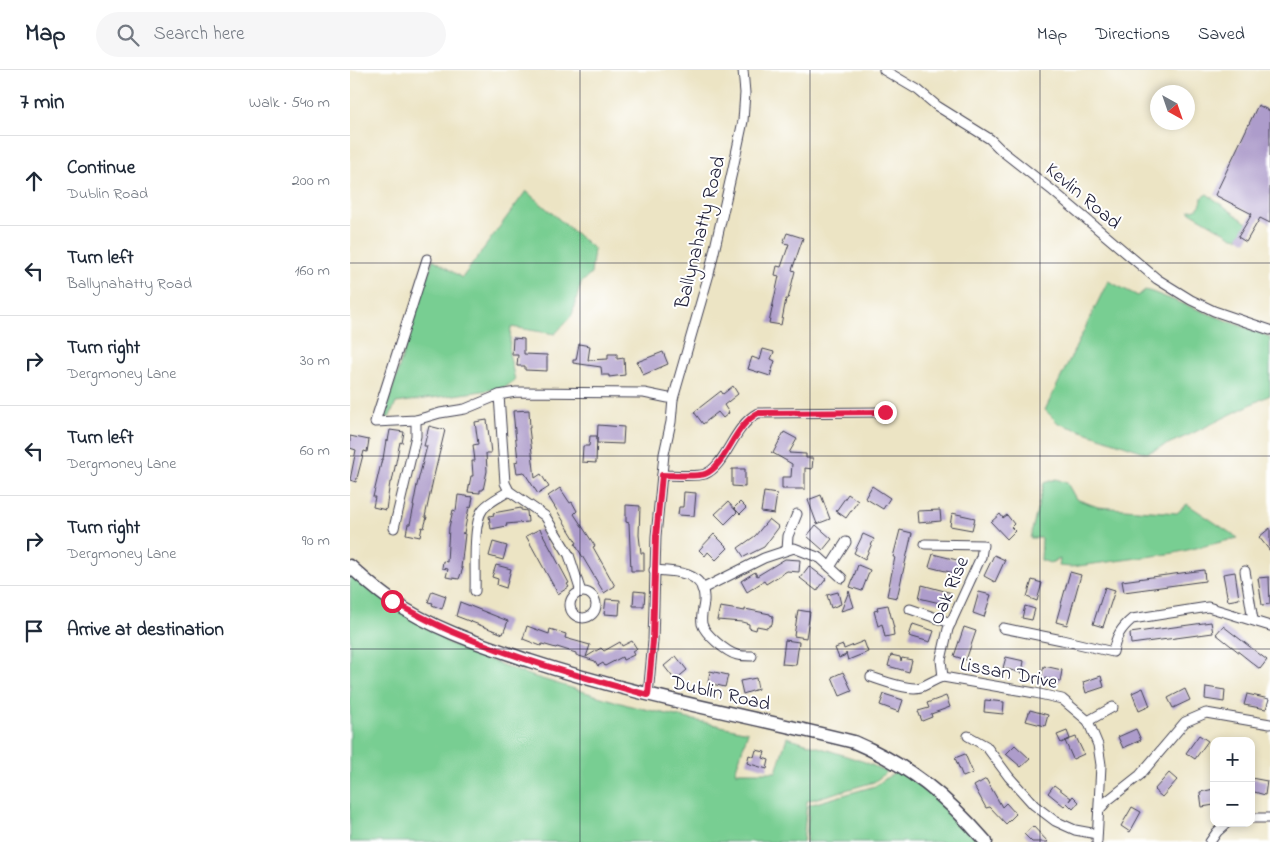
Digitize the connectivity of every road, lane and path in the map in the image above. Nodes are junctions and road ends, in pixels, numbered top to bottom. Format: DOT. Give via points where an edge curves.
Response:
graph roads {
  1 [pos="743,70"];
  2 [pos="884,70"];
  3 [pos="427,259"];
  4 [pos="1270,330"];
  5 [pos="499,395"];
  6 [pos="673,399"];
  7 [pos="885,412"];
  8 [pos="416,420"];
  9 [pos="662,475"];
  10 [pos="509,492"];
  11 [pos="797,514"];
  12 [pos="394,528"];
  13 [pos="846,542"];
  14 [pos="925,544"];
  15 [pos="787,550"];
  16 [pos="350,566"];
  17 [pos="830,567"];
  18 [pos="654,570"];
  19 [pos="1246,571"];
  20 [pos="842,578"];
  21 [pos="702,589"];
  22 [pos="476,591"];
  23 [pos="581,592"];
  24 [pos="910,608"];
  25 [pos="1253,620"];
  26 [pos="951,624"];
  27 [pos="1270,626"];
  28 [pos="1002,628"];
  29 [pos="752,656"];
  30 [pos="871,676"];
  31 [pos="943,677"];
  32 [pos="648,695"];
  33 [pos="1113,707"];
  34 [pos="1088,721"];
  35 [pos="1270,724"];
  36 [pos="968,736"];
  37 [pos="1099,810"];
  38 [pos="1255,818"];
  39 [pos="1270,818"];
  40 [pos="1223,827"];
  41 [pos="1097,838"];
  42 [pos="986,842"];
  43 [pos="1210,842"];
  1 -- 6 [label="street, Ballynahatty Road" via="743,121 709,274"];
  2 -- 4 [label="street, Kevlin Road" via="990,139 1157,279 1214,311"];
  3 -- 8 [label="street" via="376,422"];
  5 -- 6 [label="street" via="516,392 641,393"];
  5 -- 8 [label="street" via="465,409"];
  5 -- 10 [label="street" via="505,483"];
  6 -- 9 [label="street, Ballynahatty Road"];
  7 -- 9 [label="street" via="758,413 736,433 715,468 704,475"];
  8 -- 12 [label="street" via="416,436"];
  9 -- 18 [label="street, Ballynahatty Road"];
  10 -- 22 [label="street" via="491,501 482,511 476,530"];
  10 -- 23 [label="street" via="546,516 569,555"];
  11 -- 15 [label="street" via="788,536"];
  13 -- 17 [label="street"];
  14 -- 26 [label="street, Oak Rise" via="983,544 981,558"];
  15 -- 17 [label="street" via="794,548 820,558"];
  15 -- 21 [label="street"];
  16 -- 32 [label="street, Dublin Road" via="392,601 452,632 561,671"];
  17 -- 20 [label="street"];
  18 -- 21 [label="street" via="680,571 696,579"];
  18 -- 32 [label="street, Ballynahatty Road"];
  19 -- 25 [label="street"];
  21 -- 29 [label="street" via="702,624 706,632 736,655"];
  24 -- 26 [label="street"];
  25 -- 27 [label="street"];
  25 -- 28 [label="street" via="1208,606 1132,619 1116,637 1113,652"];
  26 -- 31 [label="street, Oak Rise" via="941,660"];
  30 -- 31 [label="street" via="895,685 920,688"];
  31 -- 34 [label="street, Lissan Drive" via="1062,699"];
  32 -- 42 [label="street, Dublin Road" via="854,742 922,780"];
  33 -- 34 [label="street"];
  34 -- 37 [label="street, Lissan Drive" via="1098,745 1101,765"];
  35 -- 37 [label="street" via="1206,713 1184,722 1140,775"];
  36 -- 41 [label="street" via="986,746 1034,805 1055,821"];
  37 -- 41 [label="street, Lissan Drive"];
  38 -- 39 [label="street"];
  40 -- 43 [label="street"];
}
